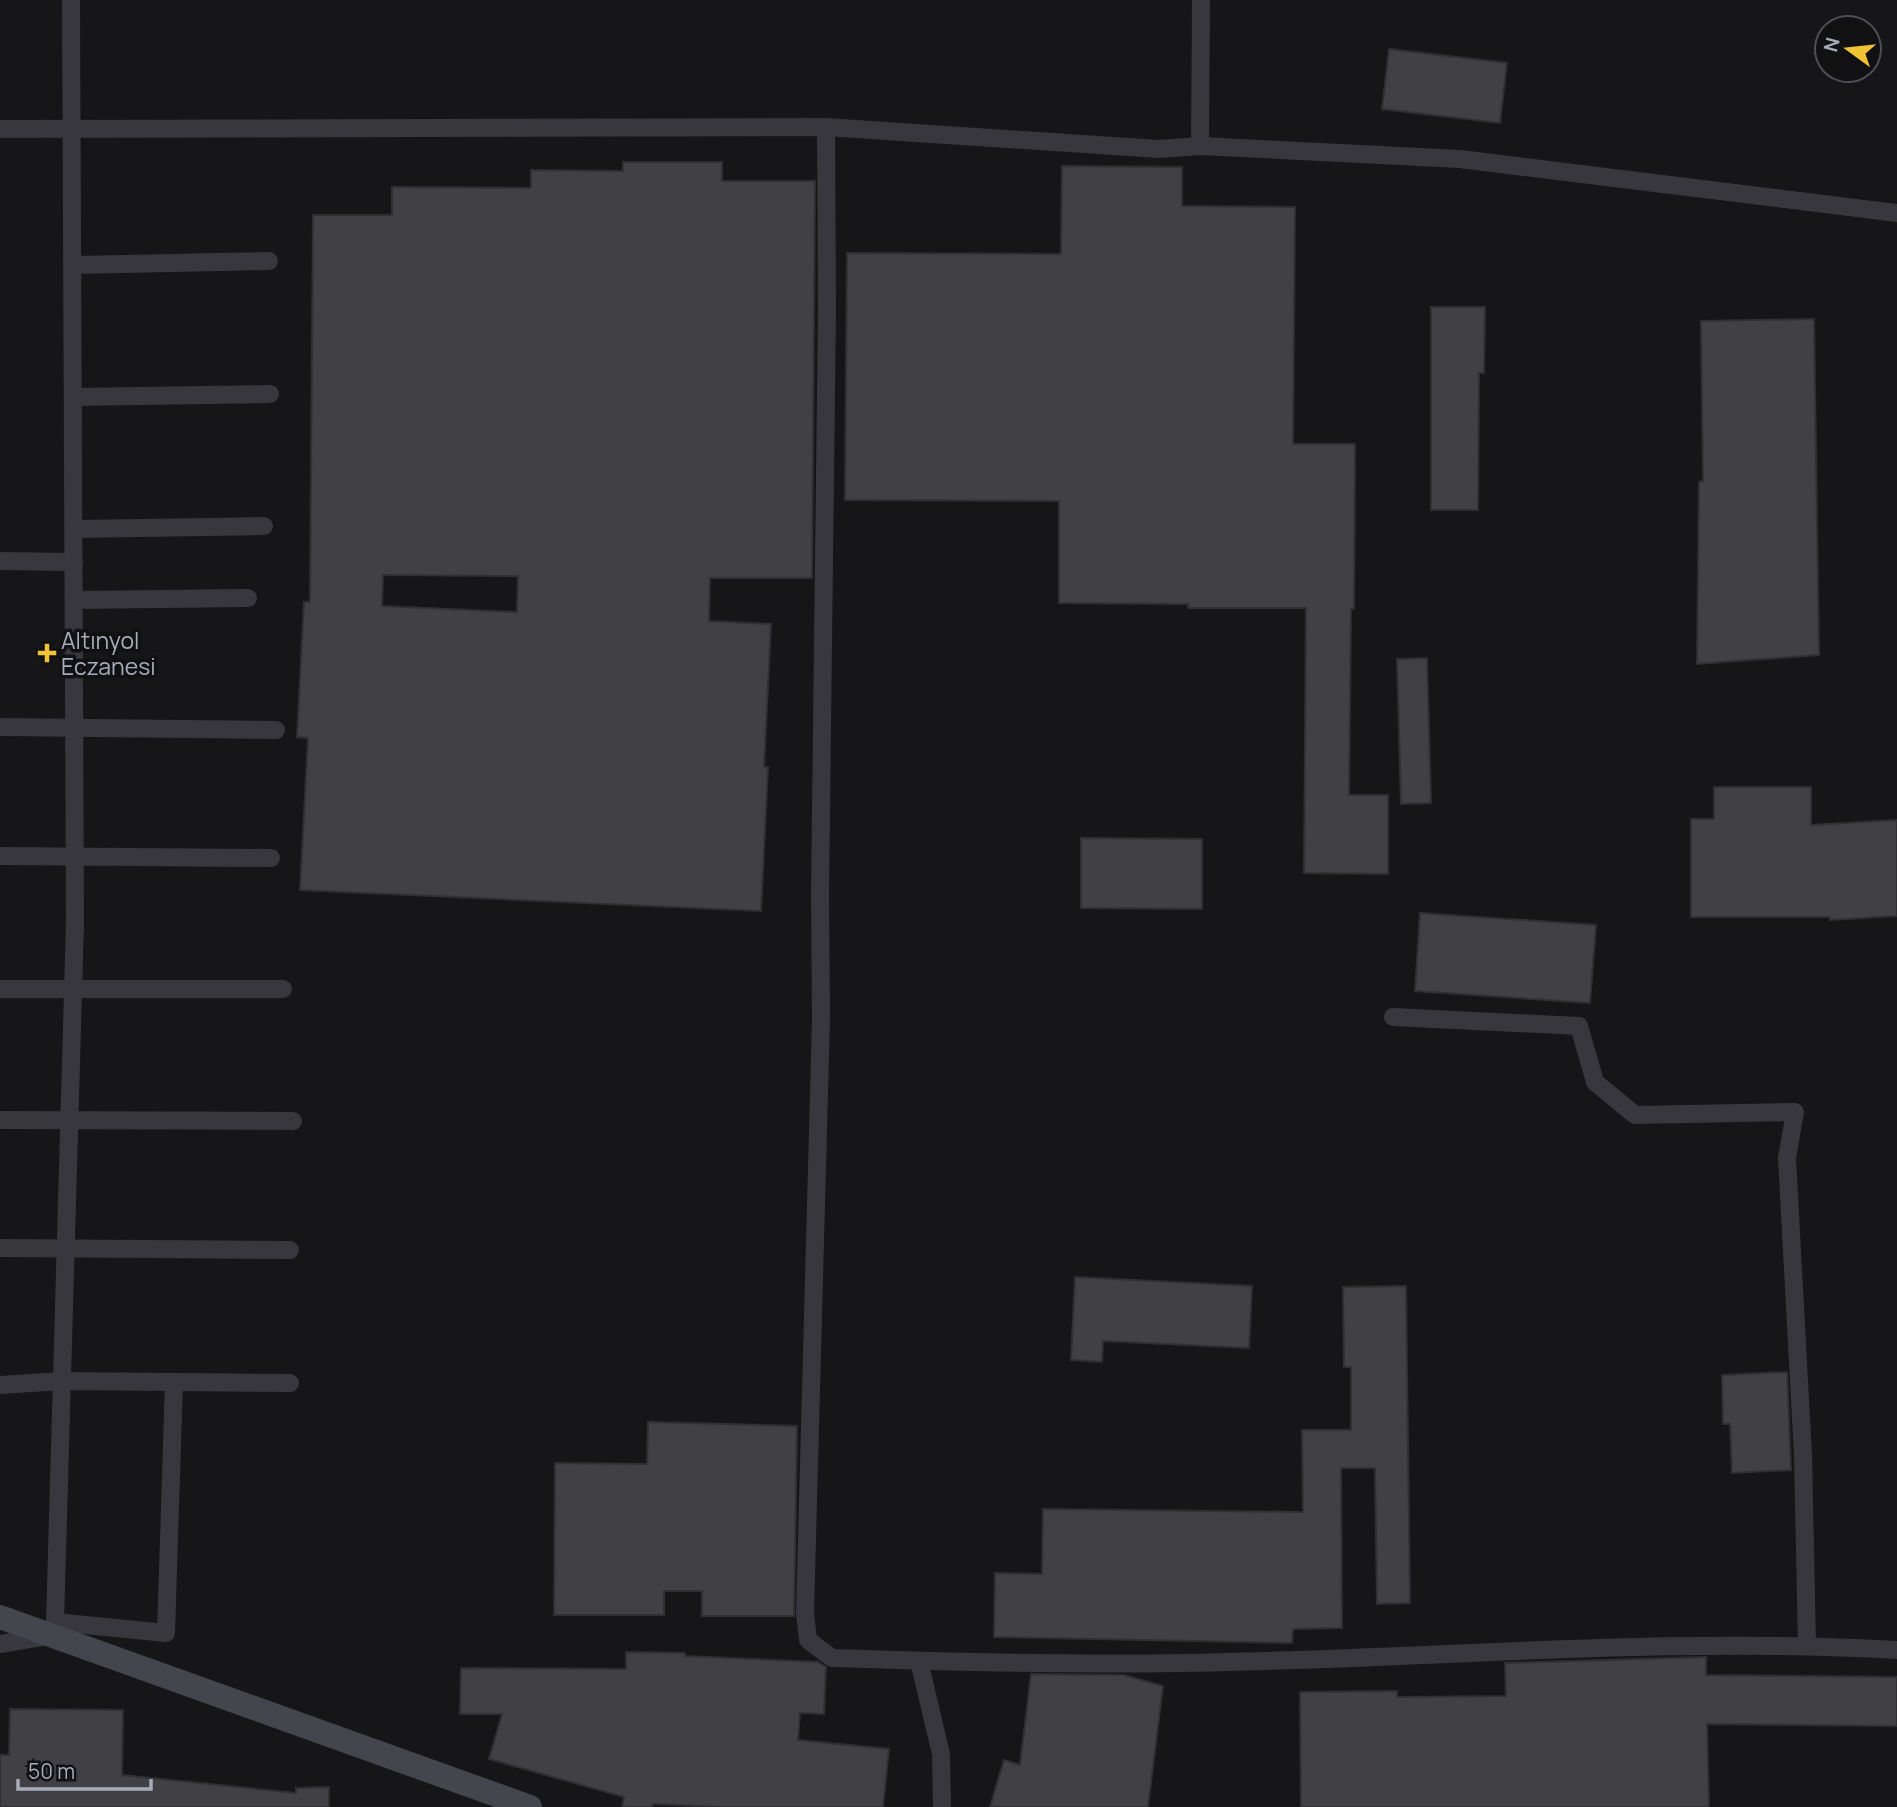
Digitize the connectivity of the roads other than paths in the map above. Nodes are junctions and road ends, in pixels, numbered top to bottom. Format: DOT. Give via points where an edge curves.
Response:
graph roads {
  1 [pos="71,0"];
  2 [pos="1201,0"];
  3 [pos="826,127"];
  4 [pos="73,129"];
  5 [pos="0,130"];
  6 [pos="1200,146"];
  7 [pos="1897,213"];
  8 [pos="269,261"];
  9 [pos="74,265"];
  10 [pos="271,394"];
  11 [pos="74,397"];
  12 [pos="264,526"];
  13 [pos="74,529"];
  14 [pos="0,561"];
  15 [pos="74,562"];
  16 [pos="248,598"];
  17 [pos="74,600"];
  18 [pos="0,727"];
  19 [pos="75,727"];
  20 [pos="276,730"];
  21 [pos="0,856"];
  22 [pos="75,858"];
  23 [pos="271,858"];
  24 [pos="73,988"];
  25 [pos="0,989"];
  26 [pos="283,989"];
  27 [pos="1393,1017"];
  28 [pos="70,1119"];
  29 [pos="0,1120"];
  30 [pos="293,1121"];
  31 [pos="0,1248"];
  32 [pos="66,1248"];
  33 [pos="290,1250"];
  34 [pos="62,1381"];
  35 [pos="174,1382"];
  36 [pos="290,1383"];
  37 [pos="0,1385"];
  38 [pos="0,1602"];
  39 [pos="0,1617"];
  40 [pos="55,1628"];
  41 [pos="0,1644"];
  42 [pos="1807,1645"];
  43 [pos="1897,1650"];
  44 [pos="919,1661"];
  45 [pos="530,1807"];
  46 [pos="942,1807"];
  1 -- 4 [label="street"];
  2 -- 6 [label="street"];
  3 -- 4 [label="street"];
  3 -- 6 [label="street" via="1159,149"];
  3 -- 44 [label="street" via="821,1018 805,1613 808,1640 832,1658"];
  4 -- 5 [label="street"];
  4 -- 9 [label="street"];
  6 -- 7 [label="street" via="1460,159"];
  8 -- 9 [label="street"];
  9 -- 11 [label="street"];
  10 -- 11 [label="street"];
  11 -- 13 [label="street"];
  12 -- 13 [label="street"];
  13 -- 15 [label="street"];
  14 -- 15 [label="street"];
  15 -- 17 [label="street"];
  16 -- 17 [label="street"];
  17 -- 19 [label="street"];
  18 -- 19 [label="street"];
  19 -- 20 [label="street"];
  19 -- 22 [label="street"];
  21 -- 22 [label="street"];
  22 -- 23 [label="street"];
  22 -- 24 [label="street"];
  24 -- 25 [label="street"];
  24 -- 26 [label="street"];
  24 -- 28 [label="street"];
  27 -- 42 [label="street" via="1579,1026 1595,1082 1635,1115 1795,1112 1787,1158 1803,1455"];
  28 -- 29 [label="street"];
  28 -- 30 [label="street"];
  28 -- 32 [label="street"];
  31 -- 32 [label="street"];
  32 -- 33 [label="street"];
  32 -- 34 [label="street"];
  34 -- 35 [label="street"];
  34 -- 37 [label="street"];
  34 -- 40 [label="street"];
  35 -- 36 [label="street"];
  35 -- 40 [label="street" via="166,1633"];
  38 -- 40 [label="street"];
  39 -- 40 [label="street"];
  40 -- 41 [label="street"];
  40 -- 45 [label="street"];
  42 -- 43 [label="street"];
  42 -- 44 [label="street" via="1608,1647 1181,1663"];
  44 -- 46 [label="street" via="941,1754"];
}
